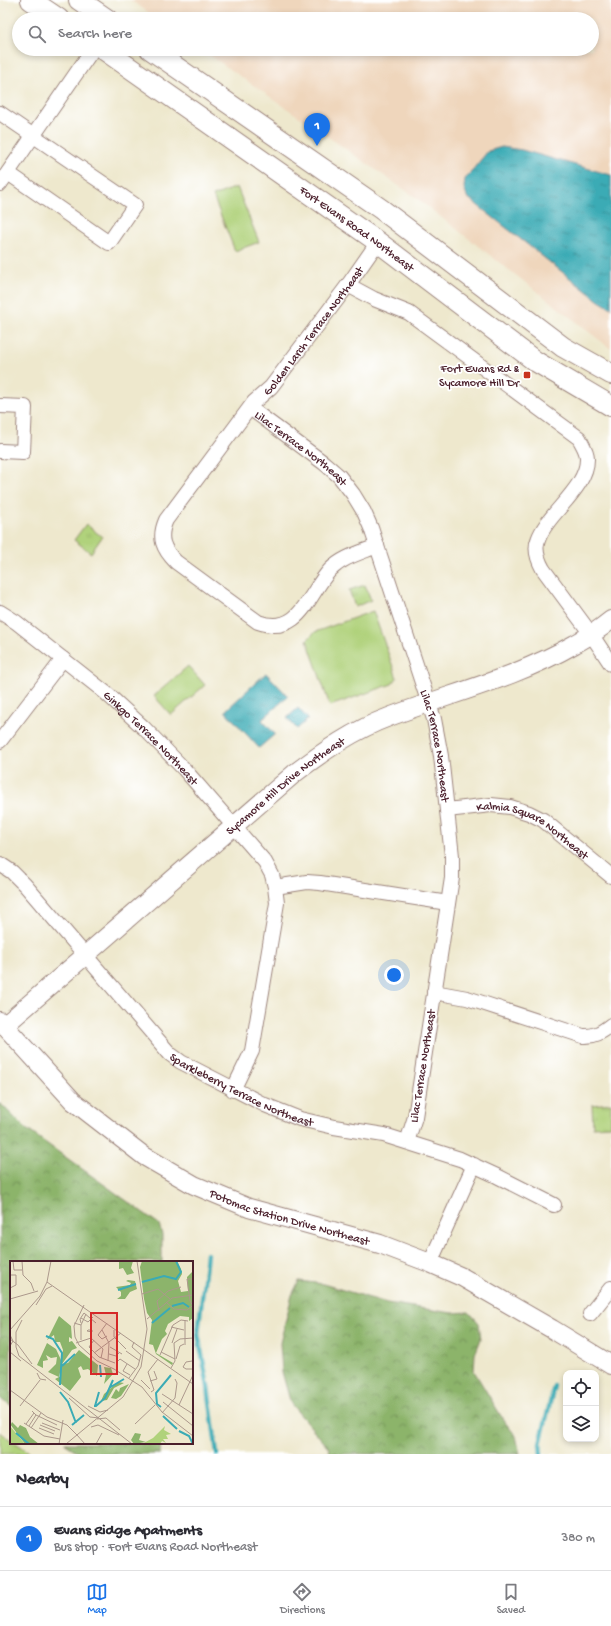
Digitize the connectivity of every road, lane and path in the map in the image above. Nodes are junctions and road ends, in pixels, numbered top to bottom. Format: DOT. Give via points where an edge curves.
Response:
graph roads {
  1 [pos="31,0"];
  2 [pos="79,0"];
  3 [pos="49,12"];
  4 [pos="97,12"];
  5 [pos="88,56"];
  6 [pos="113,56"];
  7 [pos="160,56"];
  8 [pos="0,112"];
  9 [pos="33,136"];
  10 [pos="4,178"];
  11 [pos="378,242"];
  12 [pos="348,285"];
  13 [pos="611,374"];
  14 [pos="0,406"];
  15 [pos="611,406"];
  16 [pos="250,408"];
  17 [pos="0,451"];
  18 [pos="376,546"];
  19 [pos="0,612"];
  20 [pos="611,620"];
  21 [pos="591,634"];
  22 [pos="62,659"];
  23 [pos="611,664"];
  24 [pos="428,704"];
  25 [pos="0,741"];
  26 [pos="447,810"];
  27 [pos="234,826"];
  28 [pos="0,864"];
  29 [pos="611,876"];
  30 [pos="275,887"];
  31 [pos="448,902"];
  32 [pos="85,955"];
  33 [pos="434,992"];
  34 [pos="2,1024"];
  35 [pos="611,1025"];
  36 [pos="233,1090"];
  37 [pos="407,1142"];
  38 [pos="474,1165"];
  39 [pos="554,1205"];
  40 [pos="430,1263"];
  41 [pos="611,1288"];
  42 [pos="590,1314"];
  43 [pos="611,1365"];
  1 -- 3 [label="main road"];
  2 -- 4 [label="main road"];
  5 -- 9 [label="street"];
  6 -- 11 [label="main road, Fort Evans Road Northeast"];
  7 -- 13 [label="main road" via="381,209 557,342"];
  8 -- 9 [label="street"];
  9 -- 10 [label="street"];
  9 -- 10 [label="street" via="135,205 114,237 109,243"];
  11 -- 12 [label="street, Golden Larch Terrace Northeast"];
  11 -- 15 [label="main road, Fort Evans Road Northeast" via="535,361"];
  12 -- 16 [label="street, Golden Larch Terrace Northeast" via="271,388"];
  12 -- 21 [label="street" via="409,313 579,438 587,458 583,478 546,525 536,548 538,559 544,569"];
  14 -- 17 [label="street" via="26,407 23,452"];
  16 -- 18 [label="street, Lilac Terrace Northeast" via="339,476 364,512"];
  16 -- 18 [label="street, Golden Larch Terrace Northeast" via="166,520 162,535 168,554 258,622 268,626 290,622 298,616 330,570 347,558"];
  18 -- 24 [label="street, Lilac Terrace Northeast"];
  19 -- 22 [label="street, Ginkgo Terrace Northeast"];
  20 -- 21 [label="street, Sycamore Hill Drive Northeast"];
  21 -- 23 [label="street"];
  21 -- 24 [label="street, Sycamore Hill Drive Northeast" via="525,670"];
  22 -- 25 [label="street"];
  22 -- 27 [label="street, Ginkgo Terrace Northeast" via="106,693 144,728"];
  24 -- 26 [label="street, Lilac Terrace Northeast" via="434,719 441,756"];
  24 -- 27 [label="street, Sycamore Hill Drive Northeast" via="387,718 335,744 295,773"];
  26 -- 29 [label="street, Kalmia Square Northeast" via="491,805 529,813 543,820"];
  26 -- 31 [label="street, Lilac Terrace Northeast" via="452,856"];
  27 -- 30 [label="street, Ginkgo Terrace Northeast" via="264,862 272,875"];
  27 -- 32 [label="street, Sycamore Hill Drive Northeast"];
  28 -- 32 [label="street, Sparkleberry Terrace Northeast" via="25,885"];
  30 -- 31 [label="street" via="306,882 320,883"];
  30 -- 36 [label="street, Ginkgo Terrace Northeast" via="277,903 252,1051"];
  31 -- 33 [label="street, Lilac Terrace Northeast"];
  32 -- 34 [label="street, Sycamore Hill Drive Northeast"];
  32 -- 36 [label="street, Sparkleberry Terrace Northeast" via="170,1054"];
  33 -- 35 [label="street" via="467,998 583,1036 597,1034"];
  33 -- 37 [label="street, Lilac Terrace Northeast" via="415,1117"];
  34 -- 40 [label="street, Potomac Station Drive Northeast" via="72,1101 144,1156 194,1185 249,1208 380,1244"];
  36 -- 37 [label="street, Sparkleberry Terrace Northeast" via="264,1106 300,1118"];
  37 -- 38 [label="street, Sparkleberry Terrace Northeast"];
  38 -- 39 [label="street, Sparkleberry Terrace Northeast"];
  38 -- 40 [label="street"];
  40 -- 43 [label="street, Potomac Station Drive Northeast" via="469,1281"];
  41 -- 42 [label="street"];
}
